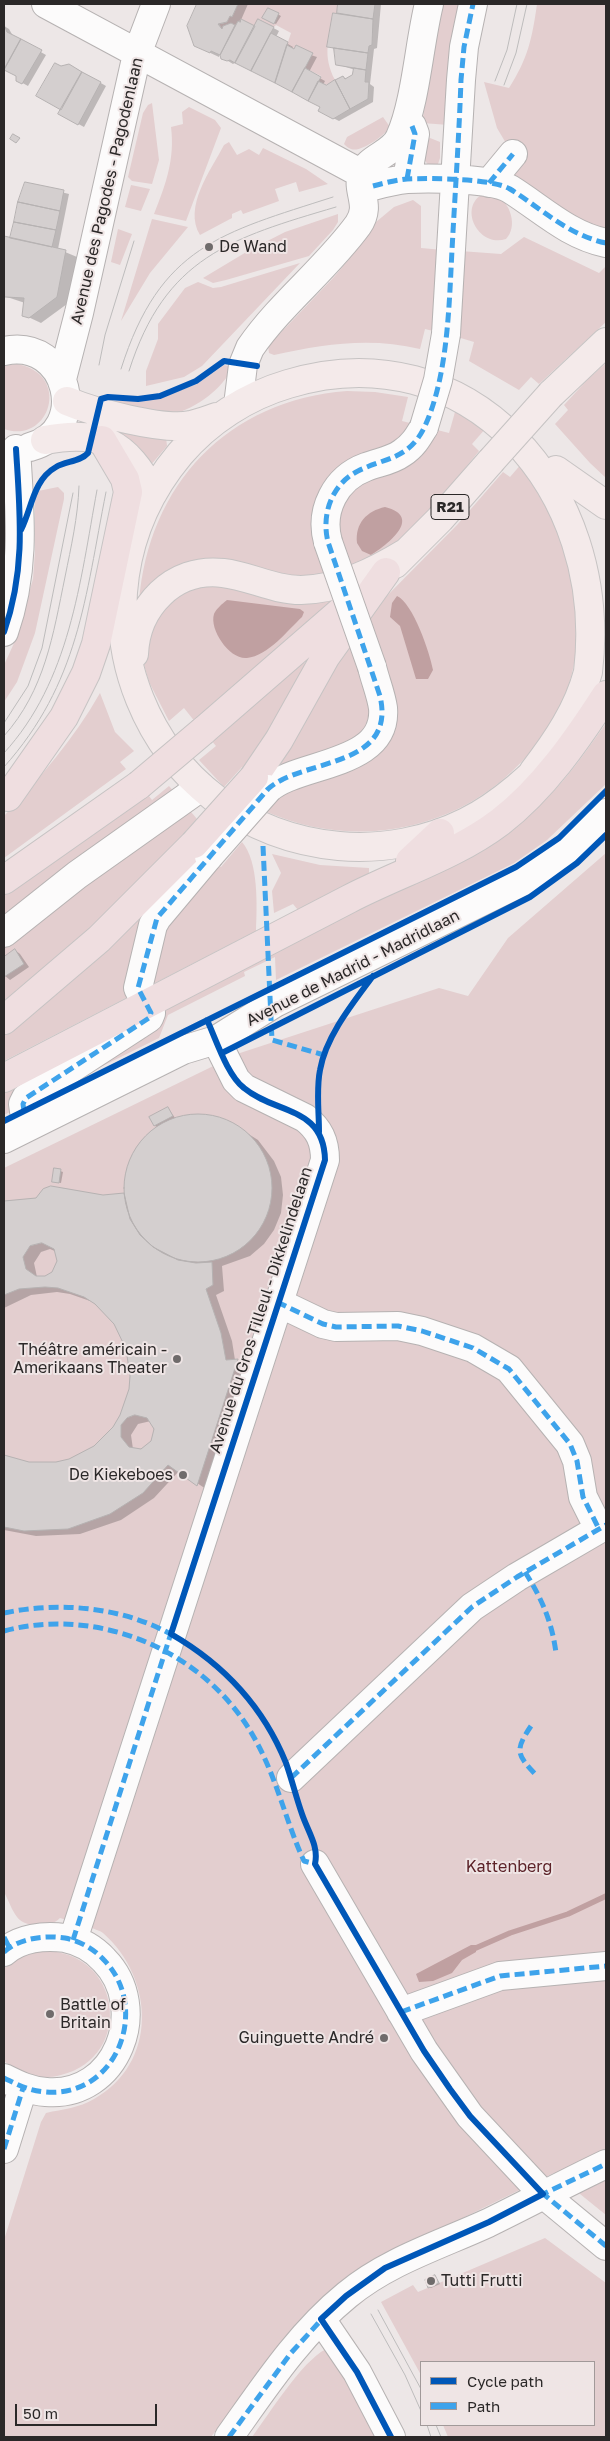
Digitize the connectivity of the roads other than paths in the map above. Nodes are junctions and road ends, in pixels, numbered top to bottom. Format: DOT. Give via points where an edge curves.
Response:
graph roads {
  1 [pos="46,4"];
  2 [pos="156,4"];
  3 [pos="429,4"];
  4 [pos="472,4"];
  5 [pos="137,54"];
  6 [pos="412,126"];
  7 [pos="513,154"];
  8 [pos="407,179"];
  9 [pos="368,180"];
  10 [pos="456,180"];
  11 [pos="489,183"];
  12 [pos="606,243"];
  13 [pos="606,342"];
  14 [pos="4,351"];
  15 [pos="64,390"];
  16 [pos="230,410"];
  17 [pos="46,440"];
  18 [pos="102,440"];
  19 [pos="10,448"];
  20 [pos="546,463"];
  21 [pos="153,492"];
  22 [pos="606,505"];
  23 [pos="407,552"];
  24 [pos="386,572"];
  25 [pos="122,593"];
  26 [pos="4,632"];
  27 [pos="606,694"];
  28 [pos="138,696"];
  29 [pos="533,772"];
  30 [pos="261,783"];
  31 [pos="201,787"];
  32 [pos="6,799"];
  33 [pos="606,813"];
  34 [pos="440,833"];
  35 [pos="201,850"];
  36 [pos="4,880"];
  37 [pos="374,886"];
  38 [pos="4,933"];
  39 [pos="146,1003"];
  40 [pos="4,1020"];
  41 [pos="216,1040"];
  42 [pos="4,1078"];
  43 [pos="24,1111"];
  44 [pos="4,1139"];
  45 [pos="277,1302"];
  46 [pos="603,1527"];
  47 [pos="291,1778"];
  48 [pos="315,1864"];
  49 [pos="73,1940"];
  50 [pos="6,1945"];
  51 [pos="606,1966"];
  52 [pos="401,2012"];
  53 [pos="14,2083"];
  54 [pos="4,2149"];
  55 [pos="606,2164"];
  56 [pos="543,2194"];
  57 [pos="606,2246"];
  58 [pos="321,2319"];
  59 [pos="228,2437"];
  60 [pos="391,2437"];
  1 -- 5 [label="street"];
  2 -- 5 [label="street, Avenue des Pagodes - Pagodenlaan"];
  3 -- 9 [label="street" via="408,113 400,137 393,148 372,162"];
  4 -- 10 [label="street" via="461,80"];
  5 -- 9 [label="street"];
  5 -- 15 [label="street, Avenue des Pagodes - Pagodenlaan"];
  6 -- 8 [label="street" via="415,134"];
  7 -- 11 [label="street"];
  8 -- 9 [label="street"];
  8 -- 10 [label="street"];
  9 -- 16 [label="street" via="361,182 365,208 360,223 250,348"];
  10 -- 11 [label="street"];
  10 -- 30 [label="street, bridge" via="446,334 438,380 424,427 415,443 405,452 356,471 337,488 325,521 328,542 372,667 383,709 378,729 350,756"];
  11 -- 12 [label="street" via="509,189 568,229"];
  13 -- 23 [label="main road, R21, bridge" via="551,394"];
  14 -- 15 [label="street" via="36,353 55,367"];
  15 -- 16 [label="main road" via="83,408 178,426 190,426"];
  15 -- 17 [label="street, Avenue des Pagodes - Pagodenlaan" via="64,416"];
  16 -- 20 [label="main road" via="272,388 309,378 346,372 384,373 422,380 457,393 513,429"];
  16 -- 21 [label="main road" via="183,450"];
  17 -- 18 [label="main road" via="78,435"];
  17 -- 19 [label="street" via="35,446"];
  18 -- 21 [label="main road" via="121,449"];
  18 -- 32 [label="highway" via="125,479 128,492 96,644 82,683 64,717"];
  19 -- 26 [label="street" via="21,530 17,588"];
  20 -- 22 [label="main road"];
  20 -- 29 [label="main road" via="582,528 592,564 595,638 587,675 574,710 556,742"];
  21 -- 25 [label="main road" via="132,541"];
  23 -- 24 [label="main road, R21"];
  23 -- 28 [label="main road" via="365,575 323,588 282,589 215,572 180,580 156,598 139,622 134,658"];
  24 -- 30 [label="highway" via="326,656 279,740"];
  24 -- 36 [label="highway, bridge" via="139,785"];
  25 -- 28 [label="main road" via="124,642"];
  25 -- 32 [label="highway" via="104,663 77,720"];
  27 -- 29 [label="main road"];
  27 -- 37 [label="highway" via="547,777 501,821 447,853"];
  28 -- 31 [label="main road" via="164,745"];
  29 -- 34 [label="main road" via="490,808"];
  30 -- 35 [label="highway, bridge"];
  31 -- 34 [label="main road" via="230,810 262,827 290,838 320,844 381,846 411,842"];
  31 -- 38 [label="street" via="77,875"];
  33 -- 41 [label="street, Avenue de Madrid - Madridlaan" via="566,851 526,880 275,1003"];
  34 -- 37 [label="highway" via="418,856"];
  35 -- 39 [label="street" via="153,925 138,988"];
  35 -- 40 [label="highway"];
  37 -- 39 [label="highway"];
  39 -- 42 [label="highway"];
  39 -- 43 [label="street" via="151,1013 149,1018 26,1098"];
  41 -- 44 [label="street, Avenue de Madrid - Madridlaan" via="183,1050"];
  41 -- 45 [label="street, Avenue du Gros Tilleul - Dikkelindelaan" via="236,1080 244,1088 305,1118 323,1140 325,1160"];
  45 -- 46 [label="street" via="336,1327 390,1326 422,1331 473,1348 509,1369 570,1444 577,1461 583,1497"];
  45 -- 49 [label="street, Avenue du Gros Tilleul - Dikkelindelaan"];
  46 -- 47 [label="street" via="472,1607"];
  48 -- 52 [label="street"];
  49 -- 50 [label="street" via="52,1936"];
  49 -- 53 [label="street" via="96,1952 113,1969 124,1991 128,2016 123,2040 112,2062 94,2078 72,2089 48,2093"];
  51 -- 52 [label="street" via="500,1976"];
  52 -- 56 [label="street" via="470,2116"];
  53 -- 54 [label="street"];
  55 -- 56 [label="street"];
  56 -- 57 [label="street"];
  56 -- 58 [label="street" via="385,2268"];
  58 -- 59 [label="street" via="291,2353"];
  58 -- 60 [label="street" via="357,2372"];
}
